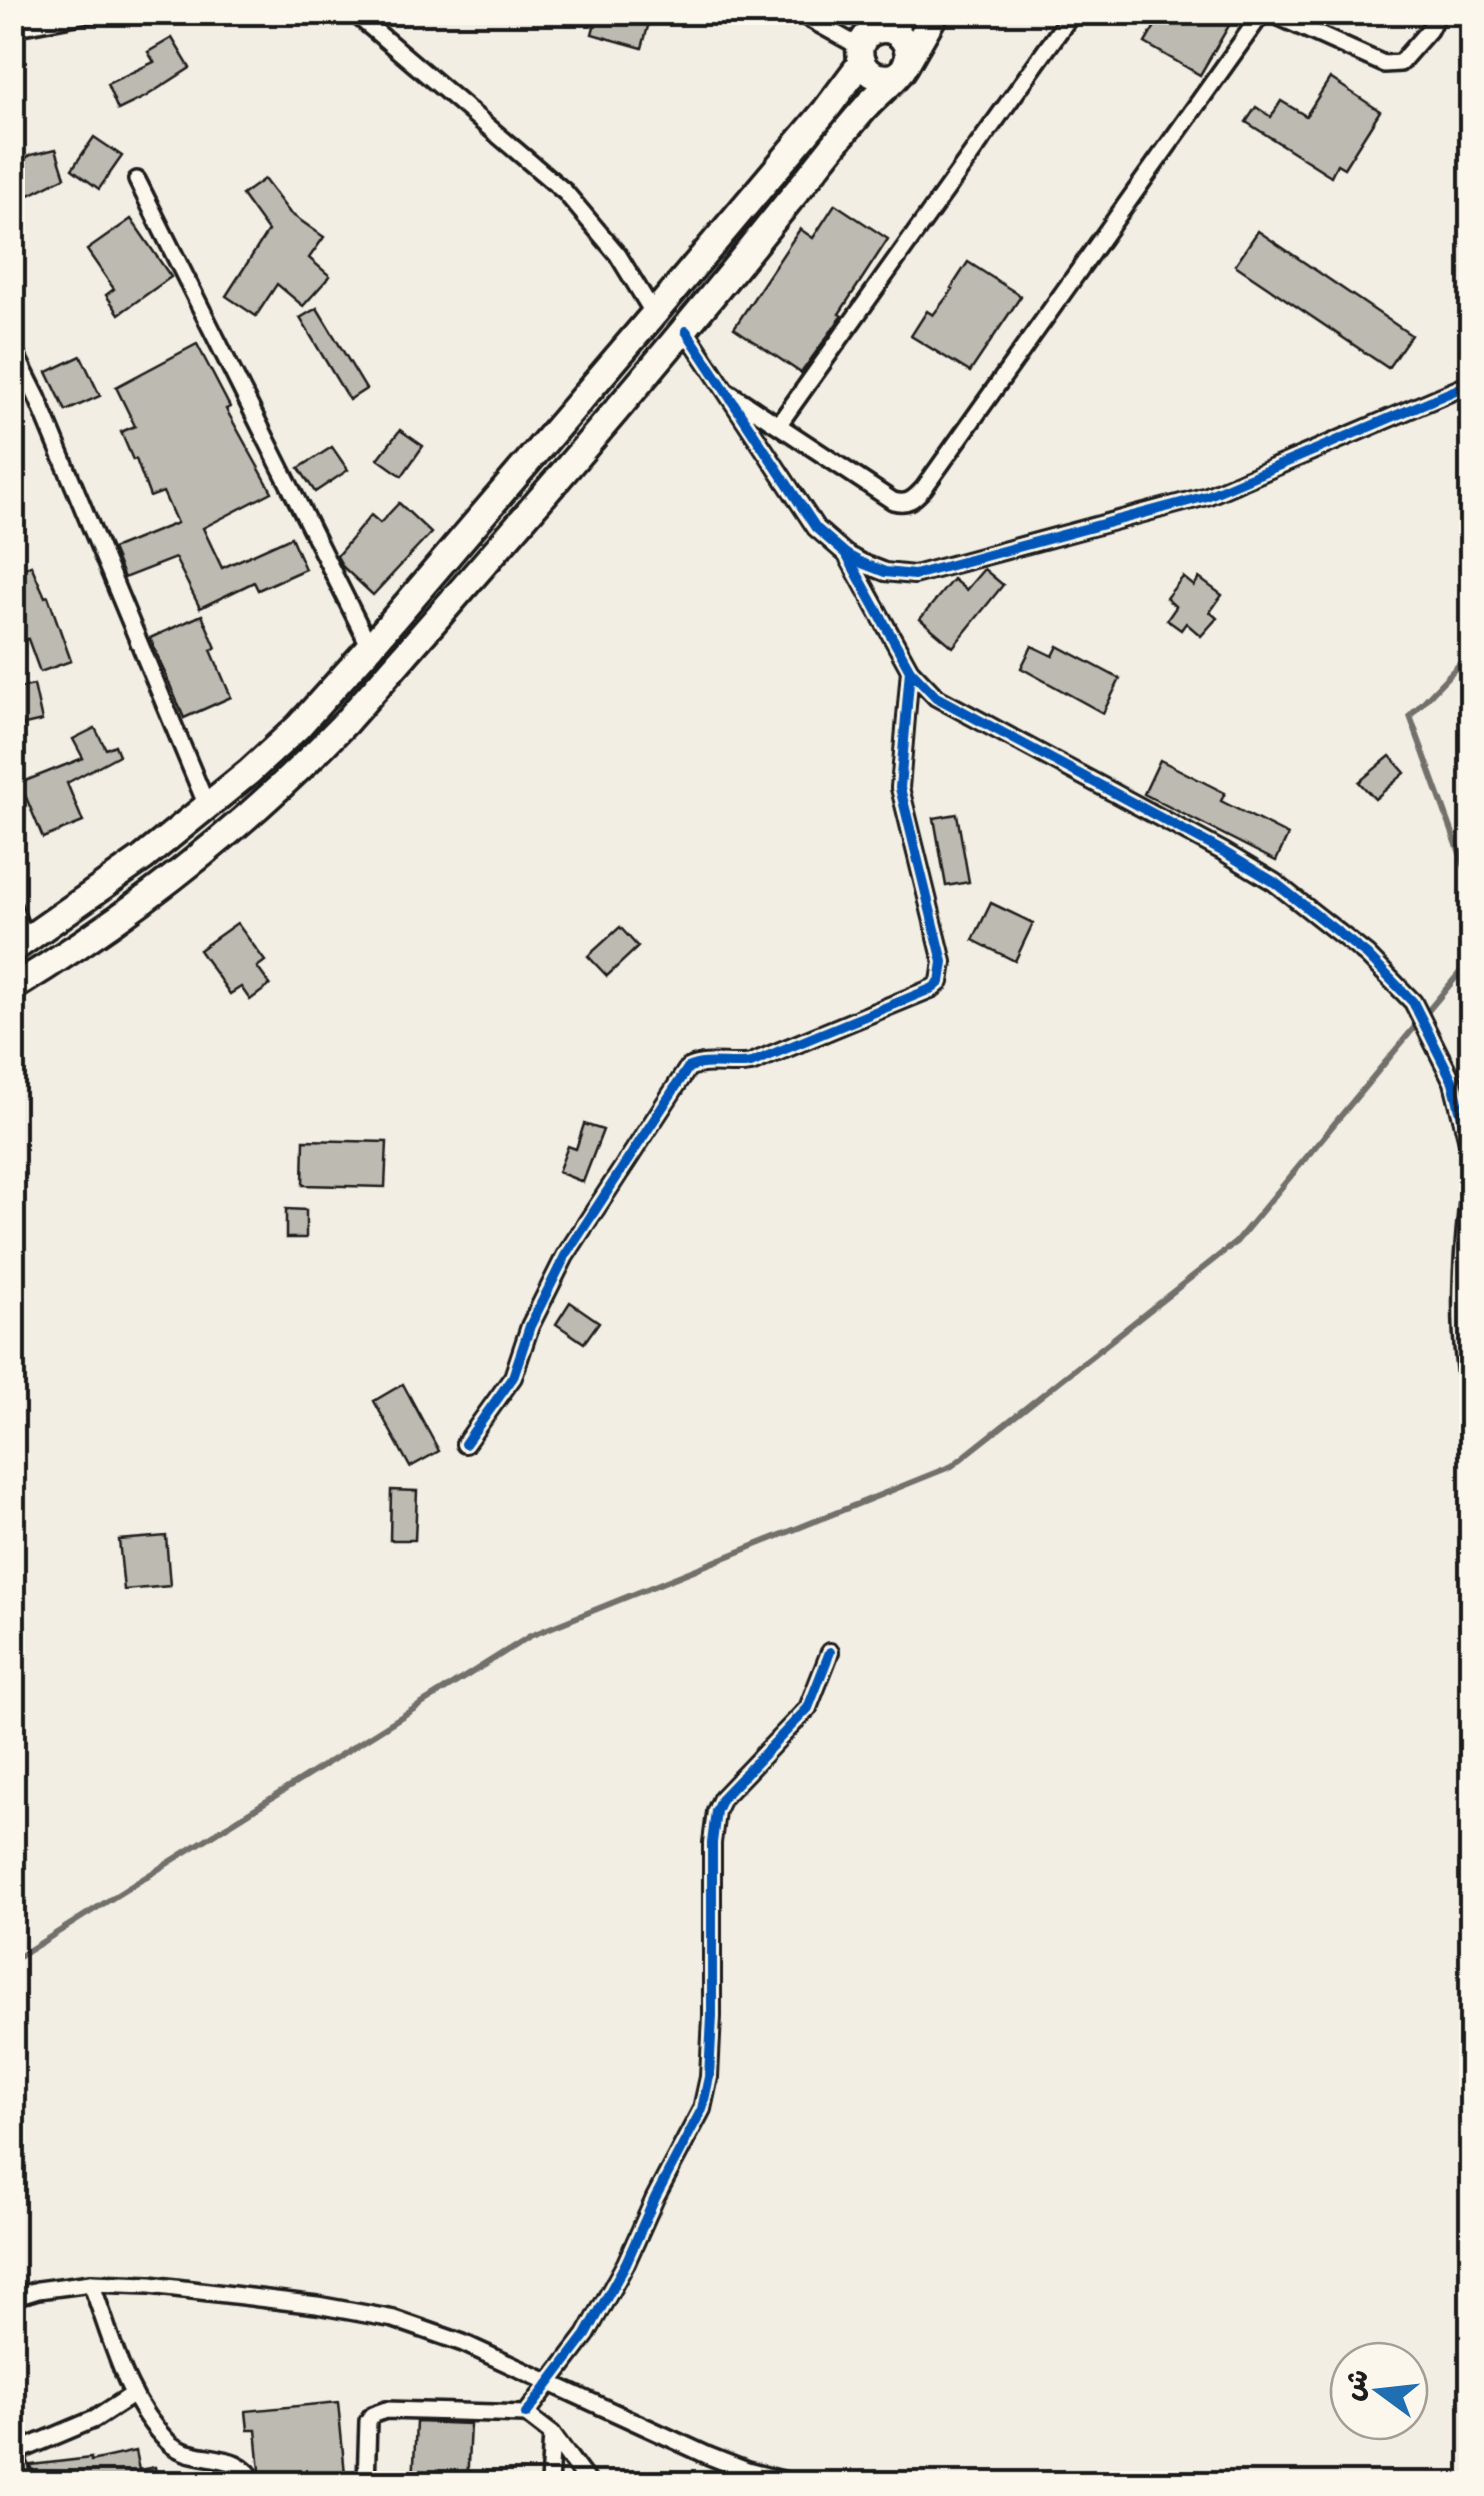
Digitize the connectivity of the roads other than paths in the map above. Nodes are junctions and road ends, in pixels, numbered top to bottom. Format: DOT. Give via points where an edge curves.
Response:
graph roads {
  1 [pos="98,12"];
  2 [pos="354,12"];
  3 [pos="796,12"];
  4 [pos="936,12"];
  5 [pos="1073,12"];
  6 [pos="1265,12"];
  7 [pos="1438,12"];
  8 [pos="892,21"];
  9 [pos="12,28"];
  10 [pos="860,55"];
  11 [pos="901,70"];
  12 [pos="137,180"];
  13 [pos="675,289"];
  14 [pos="650,319"];
  15 [pos="686,330"];
  16 [pos="12,348"];
  17 [pos="1472,383"];
  18 [pos="720,388"];
  19 [pos="779,424"];
  20 [pos="846,554"];
  21 [pos="370,648"];
  22 [pos="910,670"];
  23 [pos="206,806"];
  24 [pos="12,906"];
  25 [pos="52,923"];
  26 [pos="19,945"];
  27 [pos="74,947"];
  28 [pos="39,972"];
  29 [pos="12,988"];
  30 [pos="1472,1158"];
  31 [pos="1472,1168"];
  32 [pos="1472,1412"];
  33 [pos="465,1444"];
  34 [pos="830,1652"];
  35 [pos="91,2283"];
  36 [pos="12,2298"];
  37 [pos="551,2385"];
  38 [pos="132,2395"];
  39 [pos="526,2414"];
  40 [pos="552,2434"];
  41 [pos="14,2454"];
  42 [pos="26,2484"];
  43 [pos="255,2484"];
  44 [pos="366,2484"];
  45 [pos="550,2484"];
  46 [pos="589,2484"];
  47 [pos="798,2484"];
  1 -- 9 [label="street"];
  2 -- 14 [label="street" via="565,192 618,255"];
  3 -- 10 [label="street"];
  4 -- 11 [label="main road"];
  5 -- 19 [label="street"];
  6 -- 7 [label="street" via="1384,64 1400,63 1413,52"];
  6 -- 19 [label="street" via="912,501 893,501"];
  8 -- 10 [label="main road" via="869,34"];
  8 -- 11 [label="main road" via="907,48"];
  10 -- 11 [label="main road" via="865,70 879,78"];
  10 -- 13 [label="main road" via="832,102"];
  11 -- 15 [label="main road"];
  12 -- 21 [label="street"];
  13 -- 14 [label="main road"];
  13 -- 15 [label="main road" via="692,298"];
  14 -- 15 [label="main road" via="654,337"];
  14 -- 21 [label="main road"];
  15 -- 18 [label="street"];
  15 -- 27 [label="main road" via="346,723 212,846"];
  16 -- 23 [label="street"];
  17 -- 20 [label="street" via="1206,496 1152,511 914,574 885,572"];
  18 -- 19 [label="street"];
  18 -- 20 [label="street" via="816,528"];
  20 -- 22 [label="street"];
  21 -- 23 [label="main road" via="298,728"];
  22 -- 30 [label="street" via="956,710 1274,882 1368,955 1413,1002 1453,1082"];
  22 -- 33 [label="street" via="900,788 943,962 940,982 751,1063 688,1068 565,1256 512,1376"];
  23 -- 25 [label="main road"];
  24 -- 26 [label="street"];
  25 -- 26 [label="main road"];
  25 -- 27 [label="main road"];
  26 -- 28 [label="main road"];
  27 -- 28 [label="main road"];
  28 -- 29 [label="main road"];
  31 -- 32 [label="street" via="1462,1270"];
  34 -- 37 [label="street" via="808,1708 718,1804 709,2077 702,2110 626,2263"];
  35 -- 36 [label="street"];
  35 -- 37 [label="street" via="252,2297 394,2319"];
  35 -- 38 [label="street"];
  37 -- 39 [label="street"];
  37 -- 47 [label="street" via="709,2456"];
  38 -- 41 [label="street"];
  38 -- 43 [label="street" via="174,2447 234,2462"];
  39 -- 40 [label="street"];
  39 -- 44 [label="street" via="372,2414"];
  40 -- 45 [label="street"];
  40 -- 46 [label="street"];
  41 -- 42 [label="street"];
}
